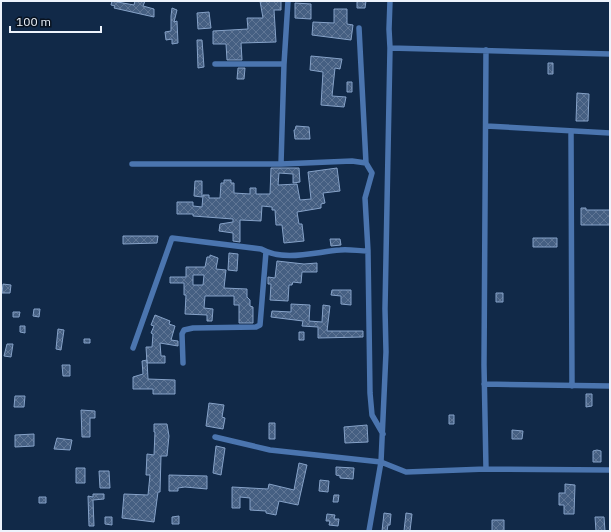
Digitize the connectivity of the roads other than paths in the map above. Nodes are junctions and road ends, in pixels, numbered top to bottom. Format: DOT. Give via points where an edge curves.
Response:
graph roads {
  1 [pos="288,1"];
  2 [pos="390,1"];
  3 [pos="359,28"];
  4 [pos="390,48"];
  5 [pos="486,50"];
  6 [pos="610,54"];
  7 [pos="215,64"];
  8 [pos="284,64"];
  9 [pos="486,126"];
  10 [pos="571,132"];
  11 [pos="610,133"];
  12 [pos="366,163"];
  13 [pos="132,164"];
  14 [pos="281,164"];
  15 [pos="368,251"];
  16 [pos="266,252"];
  17 [pos="133,348"];
  18 [pos="184,362"];
  19 [pos="484,384"];
  20 [pos="572,386"];
  21 [pos="610,386"];
  22 [pos="383,434"];
  23 [pos="215,437"];
  24 [pos="381,462"];
  25 [pos="486,469"];
  26 [pos="610,470"];
  27 [pos="369,531"];
  1 -- 8 [label="street"];
  2 -- 4 [label="street"];
  3 -- 12 [label="street"];
  4 -- 5 [label="street"];
  4 -- 22 [label="street"];
  5 -- 6 [label="street"];
  5 -- 9 [label="street"];
  7 -- 8 [label="street"];
  8 -- 14 [label="street"];
  9 -- 10 [label="street"];
  9 -- 19 [label="street"];
  10 -- 11 [label="street"];
  10 -- 20 [label="street"];
  12 -- 14 [label="street" via="352,160"];
  12 -- 15 [label="street" via="372,173 365,198"];
  13 -- 14 [label="street"];
  15 -- 16 [label="street" via="341,250 299,255 271,255"];
  15 -- 22 [label="street" via="370,393 372,415"];
  16 -- 17 [label="street" via="172,238"];
  16 -- 18 [label="street" via="260,324 256,327 184,330"];
  19 -- 20 [label="street"];
  19 -- 25 [label="street"];
  20 -- 21 [label="street"];
  22 -- 24 [label="street"];
  23 -- 24 [label="street" via="270,450"];
  24 -- 25 [label="street" via="406,472"];
  24 -- 27 [label="street"];
  25 -- 26 [label="street"];
}
